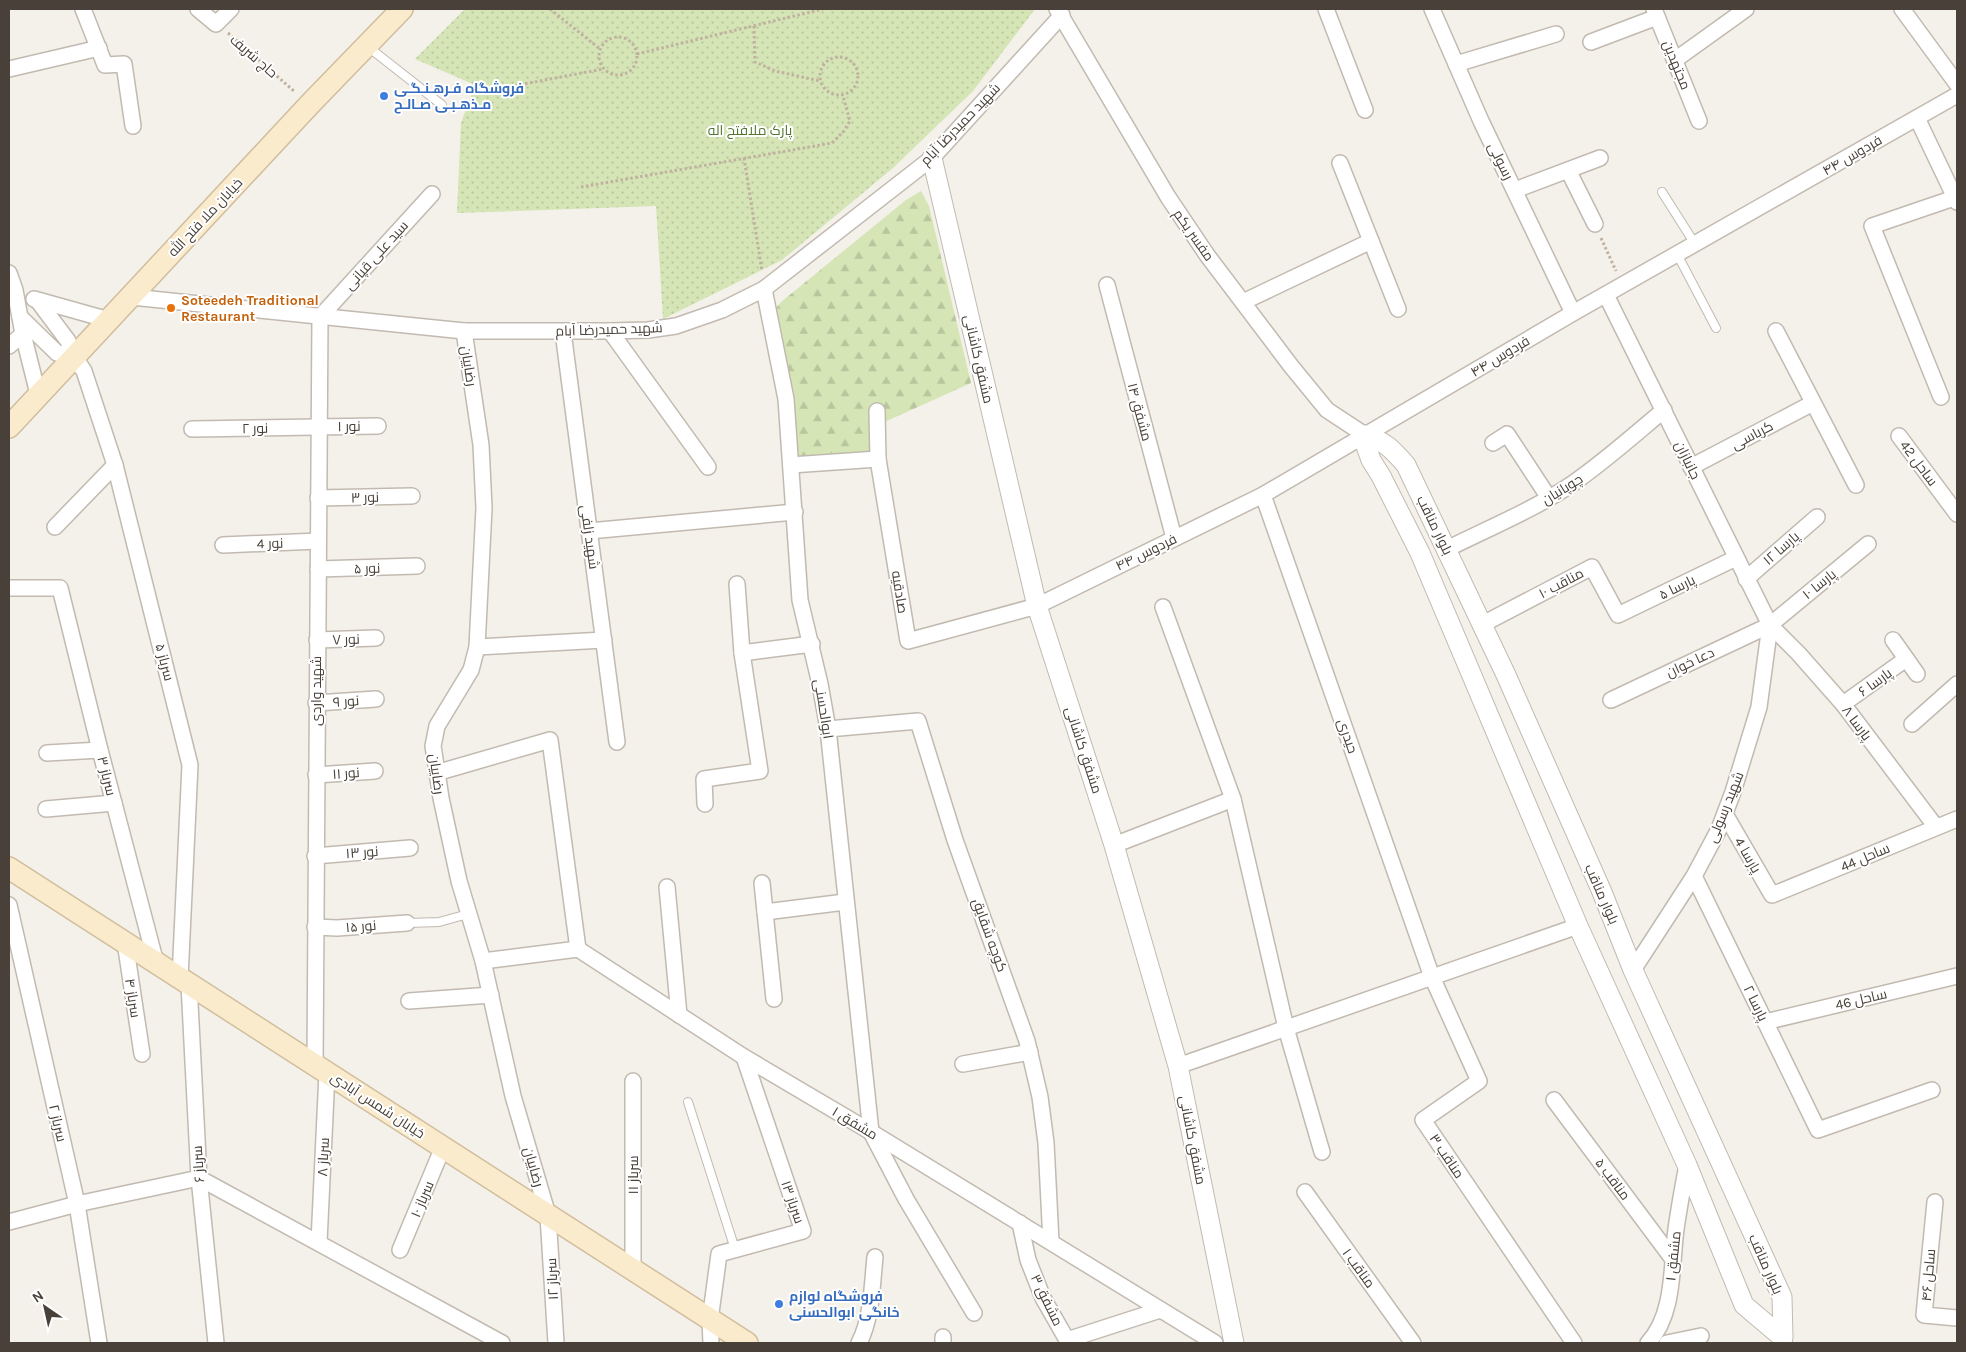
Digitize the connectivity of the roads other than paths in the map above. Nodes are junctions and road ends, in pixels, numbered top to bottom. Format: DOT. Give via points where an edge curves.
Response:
graph roads {
  1 [pos="83,9"];
  2 [pos="198,9"];
  3 [pos="231,9"];
  4 [pos="402,9"];
  5 [pos="1326,9"];
  6 [pos="1432,9"];
  7 [pos="1746,9"];
  8 [pos="1902,9"];
  9 [pos="1059,12"];
  10 [pos="1656,13"];
  11 [pos="1556,34"];
  12 [pos="1591,42"];
  13 [pos="367,46"];
  14 [pos="98,48"];
  15 [pos="1675,60"];
  16 [pos="1456,64"];
  17 [pos="9,69"];
  18 [pos="1957,84"];
  19 [pos="1957,95"];
  20 [pos="442,106"];
  21 [pos="1365,110"];
  22 [pos="1917,118"];
  23 [pos="1699,121"];
  24 [pos="133,126"];
  25 [pos="932,158"];
  26 [pos="1600,158"];
  27 [pos="1340,163"];
  28 [pos="1568,170"];
  29 [pos="1515,190"];
  30 [pos="1662,192"];
  31 [pos="432,194"];
  32 [pos="1955,200"];
  33 [pos="1595,224"];
  34 [pos="1371,241"];
  35 [pos="1695,244"];
  36 [pos="1677,254"];
  37 [pos="9,272"];
  38 [pos="1107,285"];
  39 [pos="764,289"];
  40 [pos="15,290"];
  41 [pos="1606,294"];
  42 [pos="132,297"];
  43 [pos="38,301"];
  44 [pos="1243,302"];
  45 [pos="1398,309"];
  46 [pos="1573,312"];
  47 [pos="20,317"];
  48 [pos="320,317"];
  49 [pos="108,320"];
  50 [pos="1716,328"];
  51 [pos="464,331"];
  52 [pos="610,331"];
  53 [pos="1776,331"];
  54 [pos="563,332"];
  55 [pos="23,334"];
  56 [pos="9,346"];
  57 [pos="74,356"];
  58 [pos="38,394"];
  59 [pos="1941,397"];
  60 [pos="1813,403"];
  61 [pos="1664,410"];
  62 [pos="877,411"];
  63 [pos="378,426"];
  64 [pos="9,427"];
  65 [pos="319,427"];
  66 [pos="192,429"];
  67 [pos="1366,435"];
  68 [pos="1899,436"];
  69 [pos="1493,442"];
  70 [pos="878,459"];
  71 [pos="115,465"];
  72 [pos="791,465"];
  73 [pos="1691,467"];
  74 [pos="708,468"];
  75 [pos="1856,486"];
  76 [pos="1263,495"];
  77 [pos="412,496"];
  78 [pos="318,498"];
  79 [pos="1548,498"];
  80 [pos="795,512"];
  81 [pos="1957,514"];
  82 [pos="1816,518"];
  83 [pos="55,527"];
  84 [pos="589,531"];
  85 [pos="1174,538"];
  86 [pos="318,541"];
  87 [pos="1868,544"];
  88 [pos="223,545"];
  89 [pos="1447,549"];
  90 [pos="1736,558"];
  91 [pos="417,566"];
  92 [pos="318,569"];
  93 [pos="1746,579"];
  94 [pos="737,584"];
  95 [pos="9,588"];
  96 [pos="1037,606"];
  97 [pos="1163,607"];
  98 [pos="1618,615"];
  99 [pos="1481,625"];
  100 [pos="1770,625"];
  101 [pos="376,638"];
  102 [pos="317,640"];
  103 [pos="604,640"];
  104 [pos="1893,640"];
  105 [pos="812,644"];
  106 [pos="477,648"];
  107 [pos="742,652"];
  108 [pos="1906,659"];
  109 [pos="1917,674"];
  110 [pos="1957,684"];
  111 [pos="376,699"];
  112 [pos="1611,700"];
  113 [pos="316,703"];
  114 [pos="1843,704"];
  115 [pos="1912,724"];
  116 [pos="828,729"];
  117 [pos="618,742"];
  118 [pos="100,750"];
  119 [pos="47,753"];
  120 [pos="375,771"];
  121 [pos="436,773"];
  122 [pos="316,775"];
  123 [pos="1233,799"];
  124 [pos="114,803"];
  125 [pos="705,804"];
  126 [pos="46,809"];
  127 [pos="1724,814"];
  128 [pos="1957,818"];
  129 [pos="1936,827"];
  130 [pos="1114,844"];
  131 [pos="410,848"];
  132 [pos="315,856"];
  133 [pos="9,868"];
  134 [pos="1694,876"];
  135 [pos="762,883"];
  136 [pos="667,887"];
  137 [pos="1772,895"];
  138 [pos="845,902"];
  139 [pos="9,905"];
  140 [pos="765,912"];
  141 [pos="468,914"];
  142 [pos="407,923"];
  143 [pos="1578,926"];
  144 [pos="315,927"];
  145 [pos="125,942"];
  146 [pos="578,949"];
  147 [pos="483,961"];
  148 [pos="156,962"];
  149 [pos="1633,970"];
  150 [pos="1957,976"];
  151 [pos="1432,977"];
  152 [pos="184,981"];
  153 [pos="491,995"];
  154 [pos="774,999"];
  155 [pos="409,1001"];
  156 [pos="679,1015"];
  157 [pos="1765,1022"];
  158 [pos="1286,1028"];
  159 [pos="1030,1052"];
  160 [pos="142,1054"];
  161 [pos="744,1057"];
  162 [pos="963,1064"];
  163 [pos="1178,1066"];
  164 [pos="321,1069"];
  165 [pos="633,1082"];
  166 [pos="1932,1090"];
  167 [pos="1554,1100"];
  168 [pos="688,1102"];
  169 [pos="871,1132"];
  170 [pos="443,1147"];
  171 [pos="1322,1152"];
  172 [pos="1687,1165"];
  173 [pos="199,1178"];
  174 [pos="1305,1192"];
  175 [pos="1935,1202"];
  176 [pos="77,1204"];
  177 [pos="548,1215"];
  178 [pos="9,1222"];
  179 [pos="1020,1223"];
  180 [pos="319,1242"];
  181 [pos="1051,1242"];
  182 [pos="735,1249"];
  183 [pos="400,1250"];
  184 [pos="875,1257"];
  185 [pos="1672,1258"];
  186 [pos="632,1269"];
  187 [pos="1160,1310"];
  188 [pos="974,1313"];
  189 [pos="1957,1318"];
  190 [pos="710,1320"];
  191 [pos="1701,1336"];
  192 [pos="1782,1341"];
  193 [pos="100,1343"];
  194 [pos="216,1343"];
  195 [pos="502,1343"];
  196 [pos="556,1343"];
  197 [pos="711,1343"];
  198 [pos="747,1343"];
  199 [pos="859,1343"];
  200 [pos="1215,1343"];
  201 [pos="1234,1343"];
  202 [pos="1413,1343"];
  203 [pos="1574,1343"];
  204 [pos="1648,1343"];
  205 [pos="1667,1343"];
  1 -- 14 [label="street"];
  2 -- 3 [label="street" via="216,24"];
  4 -- 13 [label="main road, خیابان ملا فتح الله"];
  5 -- 21 [label="street"];
  6 -- 16 [label="street, رسولی"];
  7 -- 15 [label="street"];
  8 -- 18 [label="street"];
  9 -- 25 [label="street, شهید حمیدرضا آبام"];
  9 -- 44 [label="street, مفسر یکم" via="1168,197"];
  10 -- 12 [label="street"];
  10 -- 15 [label="street, مجتهدین"];
  11 -- 16 [label="street"];
  13 -- 20 [label="lane"];
  13 -- 42 [label="main road, خیابان ملا فتح الله"];
  14 -- 17 [label="street"];
  14 -- 24 [label="street" via="105,65 124,64"];
  15 -- 23 [label="street, مجتهدین"];
  16 -- 29 [label="street, رسولی"];
  19 -- 22 [label="street, فردوس ۴۴"];
  22 -- 32 [label="street"];
  22 -- 35 [label="street, فردوس ۴۴"];
  25 -- 39 [label="street, شهید حمیدرضا آبام"];
  25 -- 96 [label="street, مشفق کاشانی"];
  26 -- 28 [label="street"];
  27 -- 34 [label="street"];
  28 -- 29 [label="street"];
  28 -- 33 [label="street"];
  29 -- 46 [label="street, رسولی"];
  30 -- 35 [label="lane"];
  31 -- 48 [label="street, سید علی قپانی"];
  32 -- 59 [label="street" via="1872,226"];
  34 -- 44 [label="street"];
  34 -- 45 [label="street"];
  35 -- 36 [label="street, فردوس ۴۴"];
  36 -- 41 [label="street, فردوس ۴۴"];
  36 -- 50 [label="lane"];
  37 -- 40 [label="street"];
  38 -- 85 [label="street, مشفق ۱۴"];
  39 -- 52 [label="street, شهید حمیدرضا آبام" via="722,310 676,326"];
  39 -- 72 [label="street, ابوالحسنی" via="786,399"];
  40 -- 43 [label="street"];
  40 -- 47 [label="street"];
  41 -- 46 [label="street, فردوس ۴۴"];
  41 -- 61 [label="street, جانبازان"];
  42 -- 48 [label="street, شهید حمیدرضا آبام"];
  42 -- 49 [label="main road, خیابان ملا فتح الله"];
  43 -- 49 [label="street"];
  43 -- 57 [label="street, سرباز ۵" via="68,341"];
  44 -- 67 [label="street, مفسر یکم" via="1327,410"];
  46 -- 67 [label="street, فردوس ۴۴"];
  47 -- 55 [label="street"];
  47 -- 57 [label="street" via="57,353"];
  48 -- 51 [label="street, شهید حمیدرضا آبام"];
  48 -- 65 [label="street, شهید واردی"];
  49 -- 57 [label="main road, خیابان ملا فتح الله"];
  51 -- 54 [label="street, شهید حمیدرضا آبام"];
  51 -- 106 [label="street, رضاییان" via="480,445 484,508"];
  52 -- 54 [label="street, شهید حمیدرضا آبام"];
  52 -- 74 [label="street"];
  53 -- 60 [label="street"];
  54 -- 84 [label="street, شهید زلفی"];
  55 -- 56 [label="street"];
  55 -- 58 [label="street"];
  57 -- 58 [label="main road, خیابان ملا فتح الله"];
  57 -- 71 [label="street, سرباز ۵" via="84,371"];
  58 -- 64 [label="main road, خیابان ملا فتح الله"];
  60 -- 73 [label="street, کرباسی"];
  60 -- 75 [label="street"];
  61 -- 73 [label="street, جانبازان"];
  61 -- 79 [label="street, چوپانیان" via="1595,467"];
  62 -- 70 [label="street, صادقیه"];
  63 -- 65 [label="street, نور ۱"];
  65 -- 66 [label="street, نور ۲"];
  65 -- 78 [label="street, شهید واردی"];
  67 -- 76 [label="street, فردوس ۴۴"];
  67 -- 89 [label="street, بلوار مناقب" via="1392,448 1406,465"];
  67 -- 143 [label="street, بلوار مناقب" via="1366,446 1372,460 1420,553"];
  68 -- 81 [label="street, ساحل 42"];
  69 -- 79 [label="street" via="1507,434"];
  70 -- 72 [label="street"];
  70 -- 96 [label="street, صادقیه" via="908,641"];
  71 -- 83 [label="street"];
  71 -- 152 [label="street, سرباز ۵" via="190,765"];
  72 -- 80 [label="street, ابوالحسنی"];
  73 -- 90 [label="street, جانبازان"];
  76 -- 85 [label="street, فردوس ۴۴"];
  76 -- 151 [label="street, حیدری"];
  77 -- 78 [label="street, نور ۳"];
  78 -- 86 [label="street, شهید واردی"];
  79 -- 89 [label="street, چوپانیان"];
  80 -- 84 [label="street"];
  80 -- 105 [label="street, ابوالحسنی" via="800,600"];
  82 -- 93 [label="street, پارسا ۱۲"];
  84 -- 103 [label="street, شهید زلفی"];
  85 -- 96 [label="street, فردوس ۴۴"];
  86 -- 88 [label="street, نور 4"];
  86 -- 92 [label="street, شهید واردی"];
  87 -- 100 [label="street, پارسا ۱۰"];
  89 -- 99 [label="street, بلوار مناقب"];
  90 -- 93 [label="street, جانبازان"];
  90 -- 98 [label="street, پارسا ۵"];
  91 -- 92 [label="street, نور ۵"];
  92 -- 102 [label="street, شهید واردی"];
  93 -- 100 [label="street, جانبازان"];
  94 -- 107 [label="street"];
  95 -- 118 [label="street, سرباز ۳" via="60,588"];
  96 -- 130 [label="street, مشفق کاشانی"];
  97 -- 123 [label="street"];
  98 -- 99 [label="street, مناقب ۱۰" via="1592,567"];
  99 -- 149 [label="street, بلوار مناقب" via="1602,892"];
  100 -- 112 [label="street, دعا خوان"];
  100 -- 114 [label="street, پارسا ۸"];
  100 -- 127 [label="street, شهید رسولی" via="1759,707"];
  101 -- 102 [label="street, نور ۷"];
  102 -- 113 [label="street, شهید واردی"];
  103 -- 106 [label="street"];
  103 -- 117 [label="street, شهید زلفی"];
  104 -- 108 [label="street"];
  105 -- 107 [label="street"];
  105 -- 116 [label="street, ابوالحسنی"];
  106 -- 121 [label="street, رضاییان" via="471,670 437,726 433,746"];
  107 -- 125 [label="street" via="760,771 704,779"];
  108 -- 109 [label="street"];
  108 -- 114 [label="street, پارسا ۶"];
  110 -- 115 [label="street"];
  111 -- 113 [label="street, نور ۹"];
  113 -- 122 [label="street, شهید واردی"];
  114 -- 129 [label="street, پارسا ۸"];
  116 -- 138 [label="street, ابوالحسنی"];
  116 -- 159 [label="street, کوچه شقایق" via="918,721 955,840"];
  118 -- 119 [label="street"];
  118 -- 124 [label="street, سرباز ۳"];
  120 -- 122 [label="street, نور ۱۱"];
  121 -- 141 [label="street, رضاییان"];
  121 -- 146 [label="street" via="550,740"];
  122 -- 132 [label="street, شهید واردی"];
  123 -- 130 [label="street"];
  123 -- 158 [label="street"];
  124 -- 126 [label="street"];
  124 -- 148 [label="street, سرباز ۳"];
  127 -- 134 [label="street, شهید رسولی"];
  127 -- 137 [label="street, پارسا 4"];
  128 -- 129 [label="street, ساحل 44"];
  129 -- 137 [label="street, ساحل 44"];
  130 -- 163 [label="street, مشفق کاشانی"];
  131 -- 132 [label="street, نور ۱۳"];
  132 -- 144 [label="street, شهید واردی"];
  133 -- 145 [label="main road, خیابان شمس آبادی"];
  134 -- 149 [label="street, شهید رسولی"];
  134 -- 157 [label="street, پارسا ۲"];
  135 -- 140 [label="street"];
  136 -- 156 [label="street"];
  138 -- 140 [label="street"];
  138 -- 169 [label="street, ابوالحسنی"];
  139 -- 176 [label="street, سرباز ۲"];
  140 -- 154 [label="street"];
  141 -- 142 [label="lane" via="438,922"];
  141 -- 147 [label="street, رضاییان"];
  142 -- 144 [label="street, نور ۱۵"];
  143 -- 151 [label="street"];
  143 -- 172 [label="street, بلوار مناقب"];
  144 -- 164 [label="street, شهید واردی"];
  145 -- 148 [label="main road, خیابان شمس آبادی"];
  145 -- 160 [label="street, سرباز ۴"];
  146 -- 147 [label="street"];
  146 -- 156 [label="street, مشفق ۱"];
  147 -- 153 [label="street, رضاییان"];
  148 -- 152 [label="main road, خیابان شمس آبادی"];
  149 -- 192 [label="street, بلوار مناقب" via="1782,1297"];
  150 -- 157 [label="street, ساحل 46"];
  151 -- 158 [label="street"];
  151 -- 203 [label="street, مناقب ۳" via="1479,1082 1423,1120"];
  152 -- 164 [label="main road, خیابان شمس آبادی"];
  152 -- 173 [label="street, سرباز ۶"];
  153 -- 155 [label="street"];
  153 -- 177 [label="street, رضاییان" via="513,1096"];
  156 -- 161 [label="street, مشفق ۱"];
  157 -- 166 [label="street, پارسا ۲" via="1818,1130"];
  158 -- 163 [label="street"];
  158 -- 171 [label="street"];
  159 -- 162 [label="street"];
  159 -- 181 [label="street, کوچه شقایق" via="1046,1142"];
  161 -- 169 [label="street, مشفق ۱"];
  161 -- 182 [label="street, سرباز ۱۳" via="803,1231"];
  163 -- 201 [label="street, مشفق کاشانی"];
  164 -- 170 [label="main road, خیابان شمس آبادی"];
  164 -- 180 [label="street, سرباز ۸"];
  165 -- 186 [label="street, سرباز ۱۱"];
  167 -- 185 [label="street, مناقب ۵"];
  168 -- 182 [label="lane"];
  169 -- 179 [label="street, مشفق ۱"];
  169 -- 188 [label="street" via="906,1199"];
  170 -- 177 [label="main road, خیابان شمس آبادی"];
  170 -- 183 [label="street, سرباز ۱۰"];
  172 -- 185 [label="street, مشفق ۱"];
  172 -- 192 [label="street, بلوار مناقب" via="1744,1305"];
  173 -- 176 [label="street"];
  173 -- 180 [label="street"];
  173 -- 194 [label="street, سرباز ۶"];
  174 -- 202 [label="street, مناقب ۱"];
  175 -- 189 [label="street, ساحل ۴۶" via="1924,1315"];
  176 -- 178 [label="street"];
  176 -- 193 [label="street, سرباز ۲"];
  177 -- 186 [label="main road, خیابان شمس آبادی"];
  177 -- 196 [label="street, سرباز ۱۲"];
  179 -- 181 [label="street, مشفق ۱"];
  179 -- 187 [label="street, مشفق ۳" via="1028,1260 1043,1298 1067,1340"];
  180 -- 195 [label="street"];
  181 -- 187 [label="street, مشفق ۱"];
  182 -- 190 [label="street, سرباز ۱۳" via="719,1254"];
  184 -- 199 [label="street" via="870,1299"];
  185 -- 204 [label="street, مشفق ۱" via="1671,1281 1661,1325"];
  186 -- 190 [label="main road, خیابان شمس آبادی"];
  187 -- 200 [label="street, مشفق ۱"];
  190 -- 197 [label="street"];
  190 -- 198 [label="main road, خیابان شمس آبادی"];
  191 -- 205 [label="street"];
}
